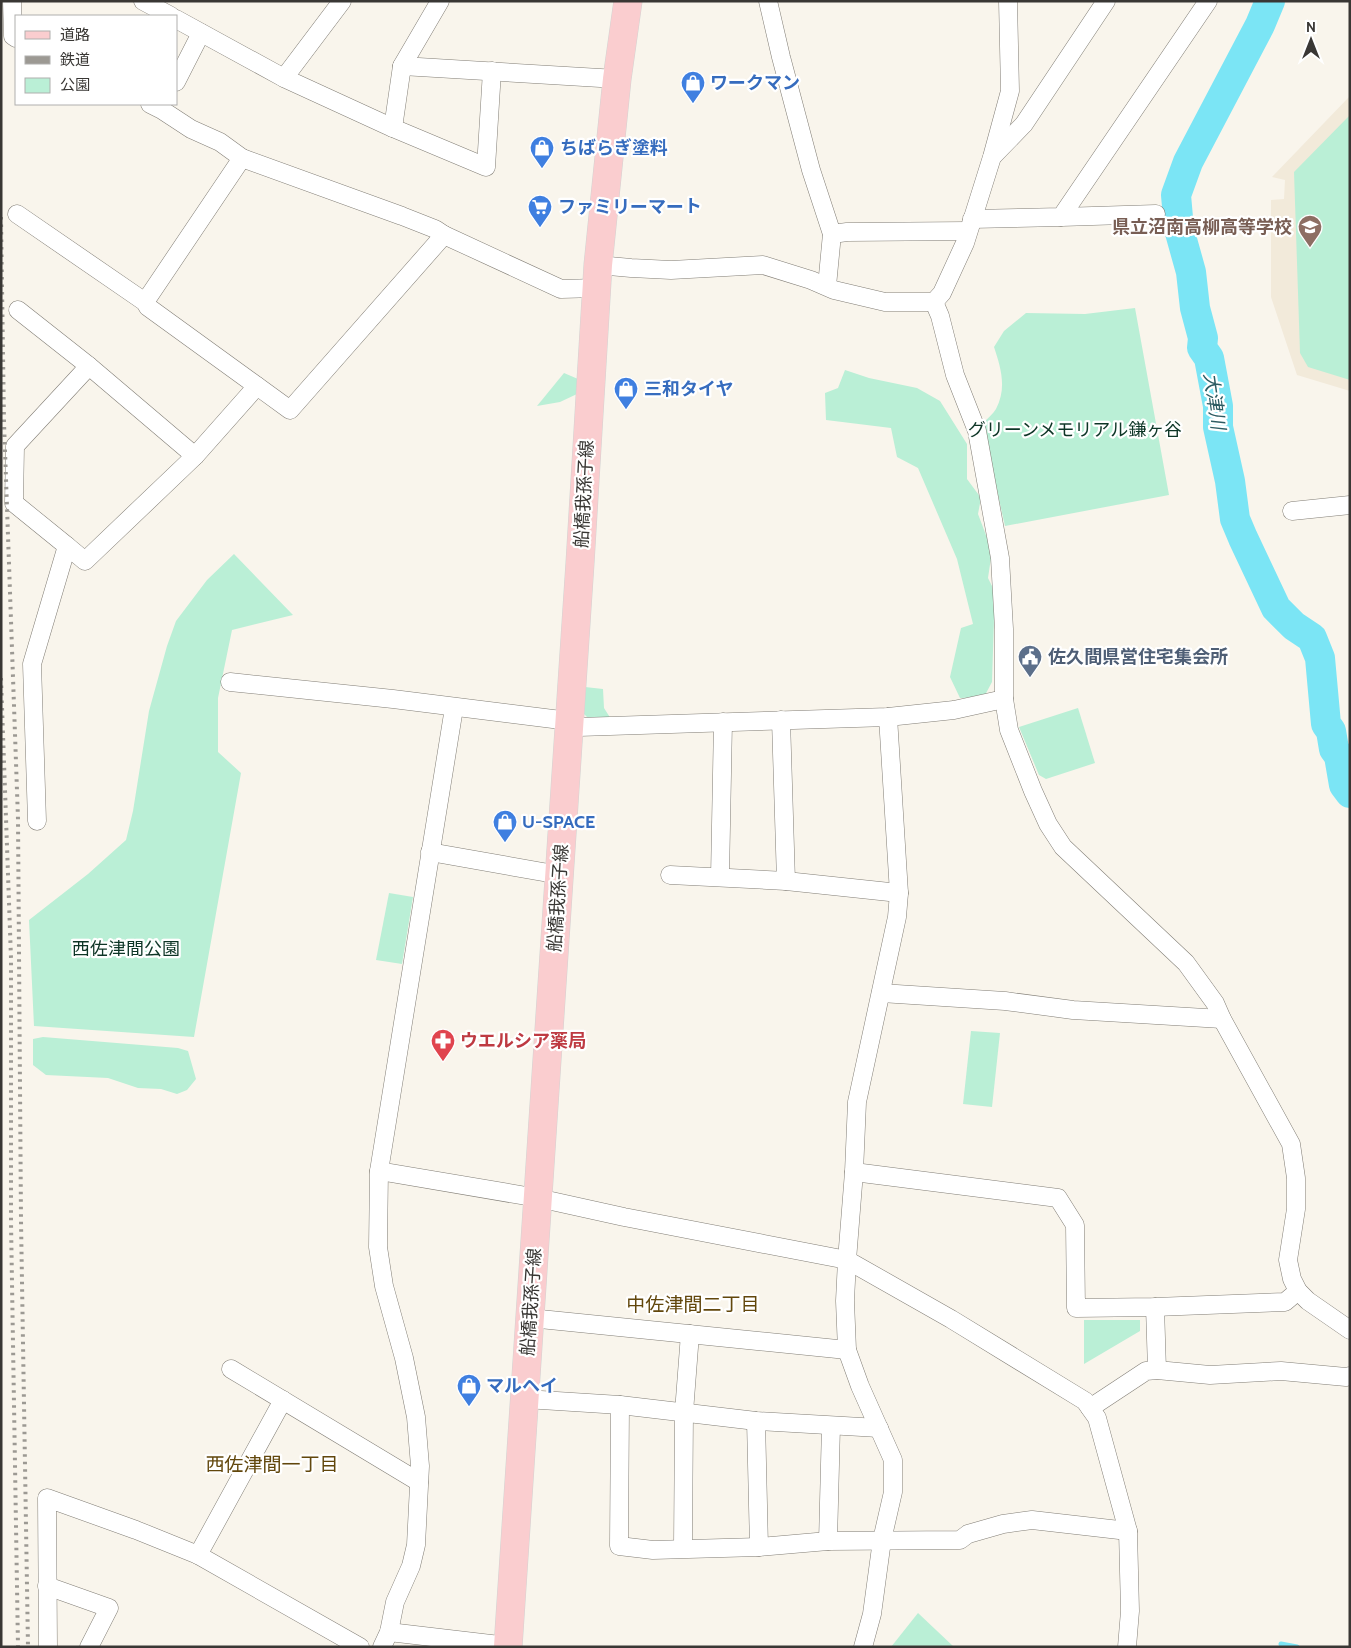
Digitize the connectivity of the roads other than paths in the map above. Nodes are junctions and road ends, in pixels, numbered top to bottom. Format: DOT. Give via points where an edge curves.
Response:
graph roads {
  1 [pos="12,1"];
  2 [pos="143,1"];
  3 [pos="342,1"];
  4 [pos="440,1"];
  5 [pos="628,1"];
  6 [pos="768,1"];
  7 [pos="1008,1"];
  8 [pos="1106,1"];
  9 [pos="1208,1"];
  10 [pos="169,15"];
  11 [pos="178,20"];
  12 [pos="201,33"];
  13 [pos="15,37"];
  14 [pos="402,66"];
  15 [pos="492,71"];
  16 [pos="178,78"];
  17 [pos="284,78"];
  18 [pos="617,79"];
  19 [pos="159,106"];
  20 [pos="393,128"];
  21 [pos="992,157"];
  22 [pos="242,158"];
  23 [pos="17,214"];
  24 [pos="1156,214"];
  25 [pos="1061,217"];
  26 [pos="970,225"];
  27 [pos="832,234"];
  28 [pos="444,235"];
  29 [pos="597,277"];
  30 [pos="827,286"];
  31 [pos="145,302"];
  32 [pos="934,302"];
  33 [pos="18,310"];
  34 [pos="89,366"];
  35 [pos="257,386"];
  36 [pos="195,456"];
  37 [pos="1350,505"];
  38 [pos="1292,511"];
  39 [pos="67,546"];
  40 [pos="230,682"];
  41 [pos="1004,699"];
  42 [pos="454,708"];
  43 [pos="888,717"];
  44 [pos="781,720"];
  45 [pos="569,721"];
  46 [pos="723,722"];
  47 [pos="37,821"];
  48 [pos="430,852"];
  49 [pos="560,875"];
  50 [pos="670,875"];
  51 [pos="720,877"];
  52 [pos="786,881"];
  53 [pos="899,893"];
  54 [pos="881,992"];
  55 [pos="1222,1019"];
  56 [pos="379,1171"];
  57 [pos="854,1172"];
  58 [pos="538,1198"];
  59 [pos="847,1260"];
  60 [pos="1298,1291"];
  61 [pos="1155,1307"];
  62 [pos="530,1318"];
  63 [pos="1350,1330"];
  64 [pos="690,1334"];
  65 [pos="848,1350"];
  66 [pos="231,1369"];
  67 [pos="1157,1370"];
  68 [pos="1350,1376"];
  69 [pos="525,1399"];
  70 [pos="283,1400"];
  71 [pos="620,1405"];
  72 [pos="1090,1408"];
  73 [pos="684,1412"];
  74 [pos="756,1421"];
  75 [pos="831,1426"];
  76 [pos="879,1428"];
  77 [pos="419,1482"];
  78 [pos="1128,1531"];
  79 [pos="882,1540"];
  80 [pos="828,1541"];
  81 [pos="759,1547"];
  82 [pos="683,1548"];
  83 [pos="198,1555"];
  84 [pos="47,1586"];
  85 [pos="385,1639"];
  86 [pos="508,1646"];
  87 [pos="48,1647"];
  88 [pos="89,1647"];
  89 [pos="360,1647"];
  90 [pos="863,1647"];
  91 [pos="1127,1647"];
  1 -- 13 [label="street"];
  2 -- 10 [label="street"];
  3 -- 17 [label="street"];
  4 -- 14 [label="street"];
  5 -- 18 [label="main road, 船橋我孫子線"];
  6 -- 27 [label="street" via="811,170"];
  7 -- 21 [label="street" via="1010,91"];
  8 -- 21 [label="street" via="1024,124"];
  9 -- 25 [label="street"];
  11 -- 12 [label="street"];
  12 -- 16 [label="street"];
  12 -- 17 [label="street"];
  14 -- 15 [label="street"];
  14 -- 20 [label="street"];
  15 -- 18 [label="street"];
  15 -- 20 [label="street" via="486,167"];
  17 -- 20 [label="street"];
  18 -- 29 [label="main road, 船橋我孫子線"];
  19 -- 22 [label="street" via="191,129 220,142"];
  21 -- 26 [label="street"];
  22 -- 28 [label="street" via="402,216"];
  22 -- 31 [label="street"];
  23 -- 31 [label="street"];
  24 -- 25 [label="street"];
  25 -- 26 [label="street"];
  26 -- 27 [label="street"];
  26 -- 32 [label="street" via="942,293"];
  27 -- 30 [label="street"];
  28 -- 29 [label="street" via="561,289"];
  28 -- 35 [label="street" via="290,410"];
  29 -- 30 [label="street" via="631,268 671,270 764,265"];
  29 -- 45 [label="main road, 船橋我孫子線"];
  30 -- 32 [label="street" via="885,302"];
  31 -- 35 [label="street"];
  32 -- 41 [label="street" via="955,375 976,431 1000,558"];
  33 -- 34 [label="street"];
  34 -- 36 [label="street"];
  34 -- 39 [label="street" via="15,446 14,503"];
  35 -- 36 [label="street"];
  36 -- 39 [label="street" via="84,561"];
  37 -- 38 [label="street"];
  39 -- 47 [label="street" via="32,664"];
  40 -- 42 [label="street"];
  41 -- 43 [label="street" via="954,710"];
  41 -- 55 [label="street" via="1010,730 1026,775 1048,824 1063,847 1186,963 1215,1003"];
  42 -- 45 [label="street"];
  42 -- 48 [label="street"];
  43 -- 44 [label="street"];
  43 -- 53 [label="street"];
  44 -- 46 [label="street"];
  44 -- 52 [label="street"];
  45 -- 46 [label="street" via="579,727"];
  45 -- 49 [label="main road, 船橋我孫子線"];
  46 -- 51 [label="street"];
  48 -- 49 [label="street"];
  48 -- 56 [label="street"];
  49 -- 58 [label="main road, 船橋我孫子線"];
  50 -- 51 [label="street"];
  51 -- 52 [label="street"];
  52 -- 53 [label="street"];
  53 -- 54 [label="street"];
  54 -- 55 [label="street" via="1005,1001 1073,1010"];
  54 -- 57 [label="street" via="857,1102"];
  55 -- 60 [label="street" via="1291,1144 1296,1209 1288,1260"];
  56 -- 58 [label="street"];
  56 -- 77 [label="street" via="378,1247 384,1286 416,1417"];
  57 -- 59 [label="street"];
  57 -- 61 [label="street" via="1058,1198 1075,1225 1076,1308"];
  58 -- 59 [label="street"];
  58 -- 62 [label="main road, 船橋我孫子線"];
  59 -- 65 [label="street"];
  59 -- 72 [label="street" via="951,1319 1085,1401"];
  60 -- 61 [label="street" via="1285,1302"];
  60 -- 63 [label="street"];
  61 -- 67 [label="street"];
  62 -- 64 [label="street"];
  62 -- 69 [label="main road, 船橋我孫子線"];
  64 -- 65 [label="street"];
  64 -- 73 [label="street"];
  65 -- 76 [label="street"];
  66 -- 70 [label="street"];
  67 -- 68 [label="street" via="1210,1375 1281,1371"];
  67 -- 72 [label="street" via="1146,1371"];
  69 -- 71 [label="street"];
  69 -- 86 [label="main road, 船橋我孫子線"];
  70 -- 77 [label="street"];
  70 -- 83 [label="street"];
  71 -- 73 [label="street"];
  71 -- 82 [label="street" via="619,1546 653,1550"];
  72 -- 78 [label="street" via="1097,1418"];
  73 -- 74 [label="street"];
  73 -- 82 [label="street"];
  74 -- 75 [label="street"];
  74 -- 81 [label="street"];
  75 -- 76 [label="street"];
  75 -- 80 [label="street"];
  76 -- 79 [label="street" via="893,1460 892,1492"];
  77 -- 85 [label="street" via="416,1545"];
  78 -- 79 [label="street" via="1032,1520 1003,1524 968,1534 960,1540"];
  78 -- 91 [label="street" via="1130,1611"];
  79 -- 80 [label="street"];
  79 -- 90 [label="street" via="872,1614"];
  80 -- 81 [label="street"];
  81 -- 82 [label="street"];
  83 -- 84 [label="street" via="47,1498"];
  83 -- 89 [label="street"];
  84 -- 87 [label="street"];
  84 -- 88 [label="street" via="109,1608"];
  85 -- 86 [label="street"];
}
